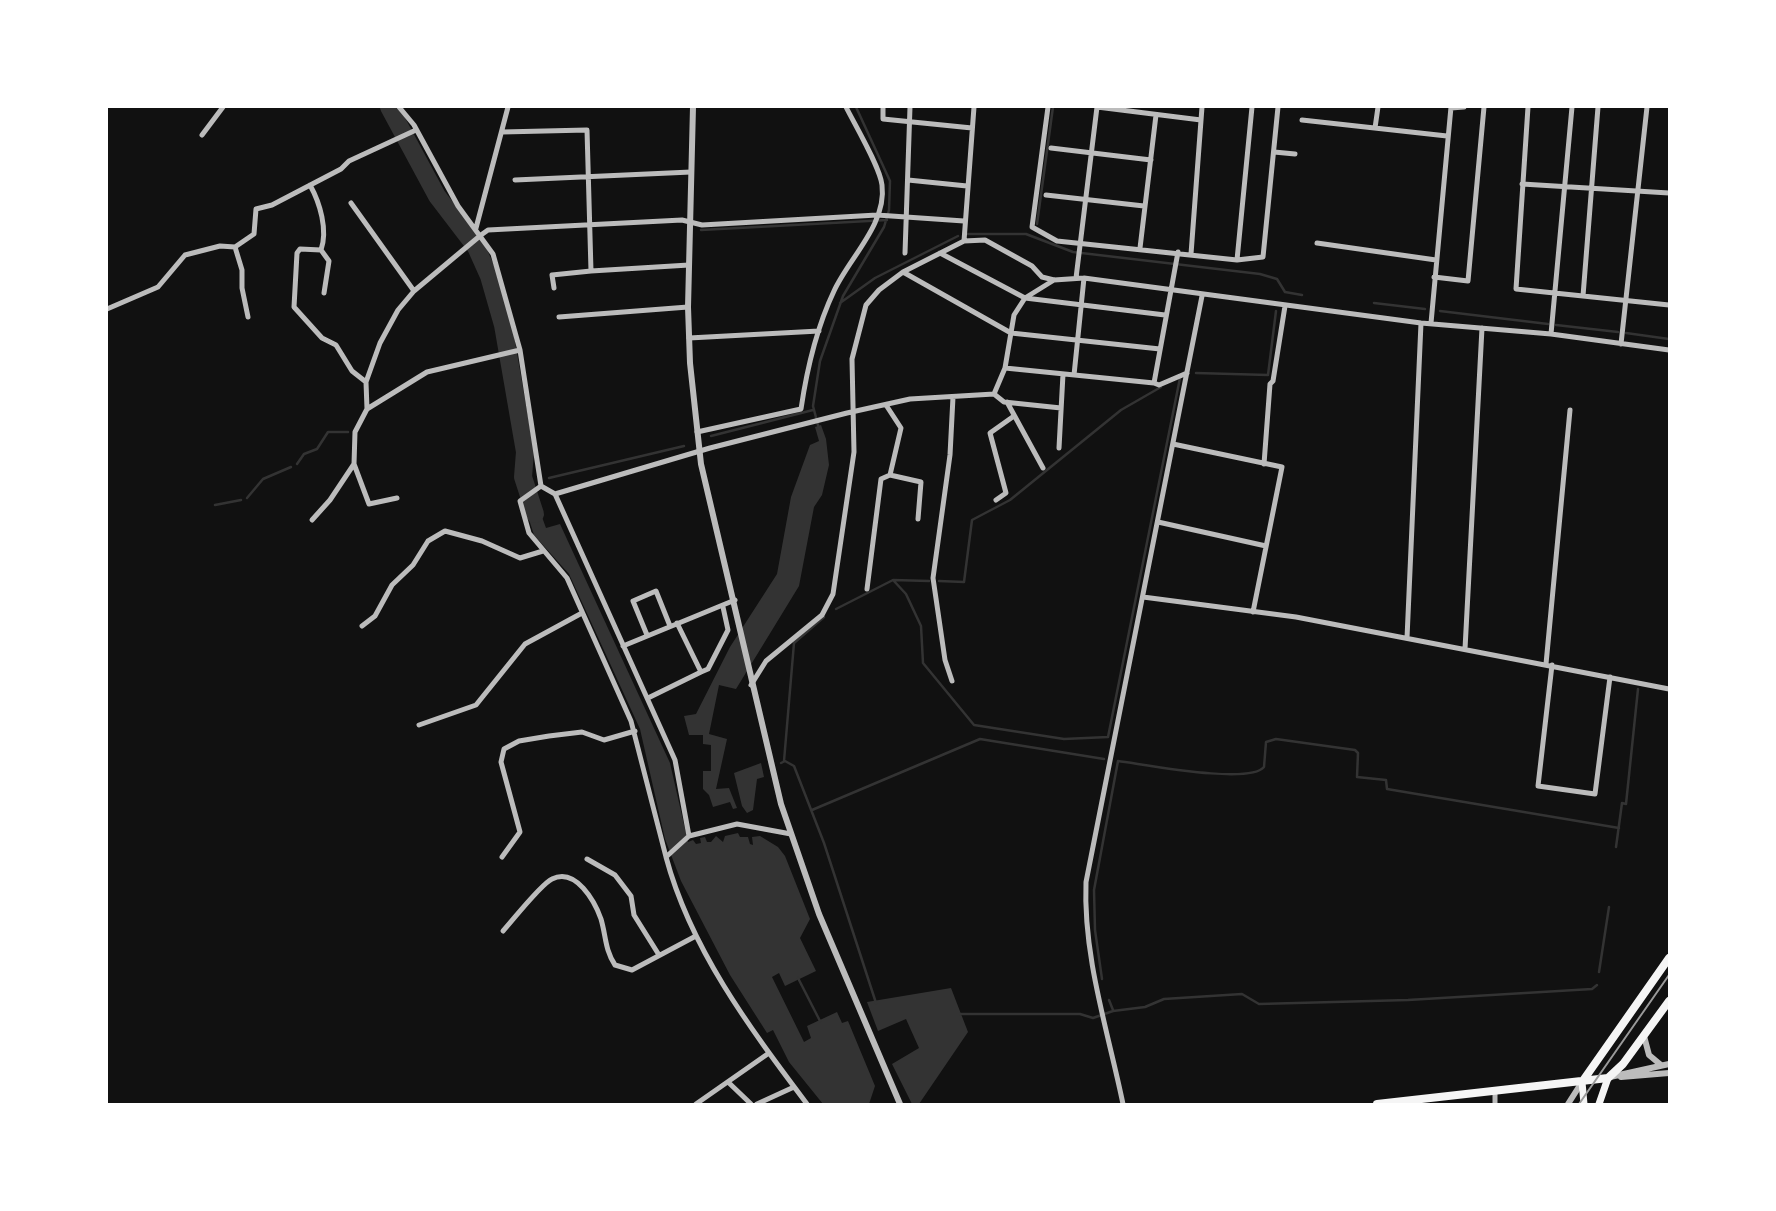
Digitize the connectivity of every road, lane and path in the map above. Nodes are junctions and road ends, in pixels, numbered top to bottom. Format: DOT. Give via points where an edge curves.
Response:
graph roads {
  1 [pos="223,107"];
  2 [pos="399,107"];
  3 [pos="508,107"];
  4 [pos="694,107"];
  5 [pos="846,107"];
  6 [pos="883,107"];
  7 [pos="911,107"];
  8 [pos="974,107"];
  9 [pos="1048,107"];
  10 [pos="1097,107"];
  11 [pos="1202,107"];
  12 [pos="1252,107"];
  13 [pos="1278,107"];
  14 [pos="1378,107"];
  15 [pos="1464,107"];
  16 [pos="1485,107"];
  17 [pos="1528,107"];
  18 [pos="1572,107"];
  19 [pos="1598,107"];
  20 [pos="1647,107"];
  21 [pos="1451,108"];
  22 [pos="1156,115"];
  23 [pos="1201,120"];
  24 [pos="1302,120"];
  25 [pos="910,122"];
  26 [pos="972,128"];
  27 [pos="1375,128"];
  28 [pos="414,131"];
  29 [pos="502,132"];
  30 [pos="202,135"];
  31 [pos="1447,136"];
  32 [pos="1051,148"];
  33 [pos="1274,152"];
  34 [pos="1091,153"];
  35 [pos="1295,154"];
  36 [pos="1151,160"];
  37 [pos="691,172"];
  38 [pos="589,175"];
  39 [pos="515,180"];
  40 [pos="908,180"];
  41 [pos="1522,184"];
  42 [pos="310,185"];
  43 [pos="967,186"];
  44 [pos="1565,186"];
  45 [pos="1591,188"];
  46 [pos="1638,191"];
  47 [pos="1669,193"];
  48 [pos="1045,195"];
  49 [pos="1086,200"];
  50 [pos="351,203"];
  51 [pos="1144,206"];
  52 [pos="880,215"];
  53 [pos="907,216"];
  54 [pos="964,221"];
  55 [pos="690,222"];
  56 [pos="591,224"];
  57 [pos="476,228"];
  58 [pos="479,237"];
  59 [pos="964,241"];
  60 [pos="1317,243"];
  61 [pos="1080,245"];
  62 [pos="235,247"];
  63 [pos="1140,248"];
  64 [pos="321,250"];
  65 [pos="905,253"];
  66 [pos="940,253"];
  67 [pos="1192,254"];
  68 [pos="1178,255"];
  69 [pos="1237,260"];
  70 [pos="1436,260"];
  71 [pos="689,265"];
  72 [pos="591,271"];
  73 [pos="903,272"];
  74 [pos="1434,277"];
  75 [pos="1076,278"];
  76 [pos="1084,278"];
  77 [pos="1054,280"];
  78 [pos="554,288"];
  79 [pos="1172,290"];
  80 [pos="414,292"];
  81 [pos="324,293"];
  82 [pos="1555,293"];
  83 [pos="1202,296"];
  84 [pos="1583,296"];
  85 [pos="1026,299"];
  86 [pos="1627,300"];
  87 [pos="1081,305"];
  88 [pos="1669,305"];
  89 [pos="1285,306"];
  90 [pos="688,307"];
  91 [pos="107,309"];
  92 [pos="1165,316"];
  93 [pos="248,317"];
  94 [pos="559,317"];
  95 [pos="1421,323"];
  96 [pos="1432,323"];
  97 [pos="1482,328"];
  98 [pos="819,331"];
  99 [pos="1011,333"];
  100 [pos="1551,334"];
  101 [pos="689,338"];
  102 [pos="1077,340"];
  103 [pos="1621,344"];
  104 [pos="1160,349"];
  105 [pos="1669,350"];
  106 [pos="518,351"];
  107 [pos="1005,368"];
  108 [pos="1187,373"];
  109 [pos="1063,374"];
  110 [pos="1074,375"];
  111 [pos="366,382"];
  112 [pos="1154,383"];
  113 [pos="994,394"];
  114 [pos="953,397"];
  115 [pos="1007,402"];
  116 [pos="886,405"];
  117 [pos="1061,408"];
  118 [pos="367,409"];
  119 [pos="1570,410"];
  120 [pos="855,412"];
  121 [pos="1014,416"];
  122 [pos="697,432"];
  123 [pos="1173,444"];
  124 [pos="1059,448"];
  125 [pos="700,453"];
  126 [pos="354,464"];
  127 [pos="1264,464"];
  128 [pos="1042,468"];
  129 [pos="890,475"];
  130 [pos="541,486"];
  131 [pos="555,494"];
  132 [pos="397,498"];
  133 [pos="996,500"];
  134 [pos="918,519"];
  135 [pos="312,520"];
  136 [pos="1158,522"];
  137 [pos="1266,546"];
  138 [pos="543,551"];
  139 [pos="867,589"];
  140 [pos="1143,597"];
  141 [pos="735,600"];
  142 [pos="723,607"];
  143 [pos="1253,612"];
  144 [pos="582,613"];
  145 [pos="677,623"];
  146 [pos="670,625"];
  147 [pos="362,626"];
  148 [pos="647,635"];
  149 [pos="1407,638"];
  150 [pos="623,646"];
  151 [pos="1465,649"];
  152 [pos="1549,665"];
  153 [pos="701,672"];
  154 [pos="1610,677"];
  155 [pos="952,681"];
  156 [pos="751,682"];
  157 [pos="1669,689"];
  158 [pos="648,698"];
  159 [pos="419,725"];
  160 [pos="635,731"];
  161 [pos="791,834"];
  162 [pos="688,837"];
  163 [pos="668,856"];
  164 [pos="502,857"];
  165 [pos="587,859"];
  166 [pos="503,931"];
  167 [pos="694,937"];
  168 [pos="659,955"];
  169 [pos="1669,958"];
  170 [pos="1669,1001"];
  171 [pos="1644,1036"];
  172 [pos="769,1054"];
  173 [pos="1669,1064"];
  174 [pos="1661,1065"];
  175 [pos="1669,1073"];
  176 [pos="1608,1078"];
  177 [pos="728,1082"];
  178 [pos="1582,1082"];
  179 [pos="794,1087"];
  180 [pos="1494,1093"];
  181 [pos="696,1104"];
  182 [pos="751,1104"];
  183 [pos="757,1104"];
  184 [pos="807,1104"];
  185 [pos="900,1104"];
  186 [pos="1123,1104"];
  187 [pos="1377,1104"];
  188 [pos="1383,1104"];
  189 [pos="1495,1104"];
  190 [pos="1568,1104"];
  191 [pos="1584,1104"];
  192 [pos="1599,1104"];
  1 -- 30 [label="street"];
  2 -- 28 [label="street"];
  3 -- 29 [label="street"];
  4 -- 37 [label="street"];
  5 -- 52 [label="street" via="882,183"];
  6 -- 25 [label="street" via="883,119"];
  7 -- 25 [label="street"];
  8 -- 26 [label="street"];
  9 -- 61 [label="street" via="1032,227 1057,241"];
  10 -- 22 [label="street"];
  10 -- 34 [label="street"];
  11 -- 23 [label="street"];
  12 -- 69 [label="street"];
  13 -- 33 [label="street"];
  14 -- 27 [label="street"];
  15 -- 21 [label="street"];
  16 -- 74 [label="street" via="1468,281"];
  17 -- 41 [label="street"];
  18 -- 44 [label="street"];
  19 -- 45 [label="street"];
  20 -- 46 [label="street"];
  21 -- 31 [label="street"];
  22 -- 23 [label="street"];
  22 -- 36 [label="street"];
  23 -- 67 [label="street"];
  24 -- 27 [label="street"];
  25 -- 26 [label="street"];
  25 -- 40 [label="street"];
  26 -- 43 [label="street"];
  27 -- 31 [label="street"];
  28 -- 42 [label="street"];
  28 -- 57 [label="street" via="446,188"];
  29 -- 38 [label="street" via="587,130"];
  29 -- 57 [label="street"];
  31 -- 70 [label="street"];
  32 -- 34 [label="street"];
  33 -- 35 [label="street"];
  33 -- 69 [label="street" via="1263,257"];
  34 -- 36 [label="street"];
  34 -- 49 [label="street"];
  36 -- 51 [label="street"];
  37 -- 38 [label="street"];
  37 -- 55 [label="street"];
  38 -- 39 [label="street"];
  38 -- 56 [label="street"];
  40 -- 43 [label="street"];
  40 -- 53 [label="street"];
  41 -- 44 [label="street"];
  41 -- 82 [label="street" via="1516,289"];
  42 -- 62 [label="street" via="256,209 254,234"];
  42 -- 64 [label="street" via="320,208"];
  43 -- 54 [label="street"];
  44 -- 45 [label="street"];
  44 -- 82 [label="street"];
  45 -- 46 [label="street"];
  45 -- 84 [label="street"];
  46 -- 47 [label="street"];
  46 -- 86 [label="street"];
  48 -- 49 [label="street"];
  49 -- 51 [label="street"];
  49 -- 61 [label="street"];
  50 -- 80 [label="street"];
  51 -- 63 [label="street"];
  52 -- 53 [label="street"];
  52 -- 55 [label="street"];
  52 -- 98 [label="street" via="836,286"];
  53 -- 54 [label="street"];
  53 -- 65 [label="street"];
  54 -- 59 [label="street"];
  55 -- 56 [label="street"];
  55 -- 71 [label="street"];
  56 -- 58 [label="street" via="488,230"];
  56 -- 72 [label="street"];
  57 -- 58 [label="street"];
  58 -- 80 [label="street"];
  58 -- 106 [label="street" via="493,254"];
  59 -- 66 [label="street"];
  59 -- 77 [label="street" via="985,240"];
  60 -- 70 [label="street"];
  61 -- 63 [label="street"];
  61 -- 75 [label="street"];
  62 -- 91 [label="street" via="185,255 156,289"];
  62 -- 93 [label="street"];
  63 -- 68 [label="street"];
  64 -- 81 [label="street" via="329,261"];
  64 -- 111 [label="street" via="300,249 297,253 294,307 322,338 336,345 352,371"];
  66 -- 73 [label="street"];
  66 -- 85 [label="street"];
  67 -- 68 [label="street"];
  67 -- 69 [label="street"];
  68 -- 79 [label="street"];
  70 -- 74 [label="street"];
  71 -- 72 [label="street"];
  71 -- 90 [label="street"];
  72 -- 78 [label="street" via="552,275"];
  73 -- 99 [label="street"];
  73 -- 120 [label="street" via="873,297 861,321 851,383"];
  74 -- 96 [label="street"];
  75 -- 76 [label="street"];
  75 -- 77 [label="street"];
  76 -- 79 [label="street"];
  76 -- 87 [label="street"];
  77 -- 85 [label="street"];
  79 -- 83 [label="street"];
  79 -- 92 [label="street"];
  80 -- 111 [label="street" via="398,310"];
  82 -- 84 [label="street"];
  82 -- 100 [label="street"];
  83 -- 89 [label="street"];
  83 -- 108 [label="street"];
  84 -- 86 [label="street"];
  85 -- 87 [label="street"];
  85 -- 99 [label="street" via="1014,315"];
  86 -- 88 [label="street"];
  86 -- 103 [label="street"];
  87 -- 92 [label="street"];
  87 -- 102 [label="street"];
  89 -- 95 [label="street"];
  89 -- 127 [label="street" via="1270,384"];
  90 -- 94 [label="street"];
  90 -- 101 [label="street"];
  92 -- 104 [label="street"];
  95 -- 96 [label="street"];
  95 -- 149 [label="street"];
  96 -- 97 [label="street"];
  97 -- 100 [label="street"];
  97 -- 151 [label="street"];
  98 -- 101 [label="street"];
  98 -- 122 [label="street" via="808,361 801,409"];
  99 -- 102 [label="street"];
  99 -- 107 [label="street"];
  100 -- 103 [label="street"];
  101 -- 122 [label="street"];
  102 -- 104 [label="street"];
  102 -- 110 [label="street"];
  103 -- 105 [label="street"];
  104 -- 112 [label="street"];
  106 -- 118 [label="street" via="427,372"];
  106 -- 130 [label="street"];
  107 -- 109 [label="street"];
  107 -- 113 [label="street"];
  108 -- 112 [label="street" via="1159,386"];
  108 -- 123 [label="street"];
  109 -- 110 [label="street"];
  109 -- 117 [label="street"];
  110 -- 112 [label="street"];
  111 -- 118 [label="street"];
  113 -- 114 [label="street"];
  113 -- 115 [label="street"];
  114 -- 116 [label="street"];
  114 -- 155 [label="street" via="933,578"];
  115 -- 117 [label="street"];
  115 -- 121 [label="street"];
  116 -- 120 [label="street"];
  116 -- 129 [label="street" via="901,428"];
  117 -- 124 [label="street"];
  118 -- 126 [label="street" via="355,432"];
  119 -- 152 [label="street"];
  120 -- 125 [label="street"];
  120 -- 156 [label="street" via="854,452 829,606 766,661"];
  121 -- 128 [label="street"];
  121 -- 133 [label="street" via="990,433 1006,493"];
  122 -- 125 [label="street"];
  123 -- 127 [label="street"];
  123 -- 136 [label="street"];
  125 -- 131 [label="street"];
  125 -- 141 [label="street"];
  126 -- 132 [label="street" via="369,504"];
  126 -- 135 [label="street"];
  127 -- 137 [label="street" via="1282,467"];
  129 -- 134 [label="street" via="921,482"];
  129 -- 139 [label="street" via="881,479"];
  130 -- 131 [label="street"];
  130 -- 138 [label="street" via="520,501 529,533"];
  131 -- 150 [label="street"];
  136 -- 137 [label="street"];
  136 -- 140 [label="street"];
  137 -- 143 [label="street"];
  138 -- 144 [label="street" via="567,578"];
  138 -- 147 [label="street" via="520,558 445,531 428,541 413,565 392,585 375,616"];
  140 -- 143 [label="street"];
  140 -- 186 [label="street" via="1087,882 1089,952"];
  141 -- 142 [label="street"];
  141 -- 156 [label="street"];
  142 -- 145 [label="street"];
  142 -- 153 [label="street" via="728,630 708,669"];
  143 -- 149 [label="street"];
  144 -- 159 [label="street" via="525,644 476,705"];
  144 -- 160 [label="street"];
  145 -- 146 [label="street"];
  145 -- 153 [label="street"];
  146 -- 148 [label="street"];
  146 -- 148 [label="street" via="656,591 633,601"];
  148 -- 150 [label="street"];
  149 -- 151 [label="street"];
  150 -- 158 [label="street"];
  151 -- 152 [label="street"];
  152 -- 154 [label="street"];
  152 -- 154 [label="street" via="1538,786 1595,794"];
  153 -- 158 [label="street"];
  154 -- 157 [label="street"];
  156 -- 161 [label="street"];
  158 -- 162 [label="street" via="677,765"];
  160 -- 163 [label="street"];
  160 -- 164 [label="street" via="604,740 582,733 549,736 519,741 504,750 501,762 520,832"];
  161 -- 162 [label="street" via="737,824"];
  161 -- 185 [label="street" via="819,914"];
  162 -- 163 [label="street"];
  163 -- 167 [label="street" via="678,901"];
  165 -- 168 [label="street" via="615,875 631,896 634,915"];
  166 -- 168 [label="street" via="552,879 567,877 579,883 596,904 605,950 615,965 632,970"];
  167 -- 168 [label="street"];
  167 -- 172 [label="street"];
  169 -- 178 [label="main road"];
  170 -- 171 [label="main road"];
  171 -- 174 [label="street" via="1649,1055"];
  171 -- 176 [label="main road"];
  172 -- 177 [label="street"];
  172 -- 179 [label="street"];
  173 -- 174 [label="street"];
  174 -- 176 [label="street"];
  175 -- 176 [label="street"];
  176 -- 178 [label="main road"];
  176 -- 192 [label="main road"];
  177 -- 181 [label="street"];
  177 -- 182 [label="street"];
  178 -- 180 [label="main road"];
  178 -- 190 [label="street"];
  178 -- 191 [label="main road"];
  179 -- 183 [label="street"];
  179 -- 184 [label="street"];
  180 -- 188 [label="main road"];
  180 -- 189 [label="street"];
  187 -- 188 [label="main road"];
}
